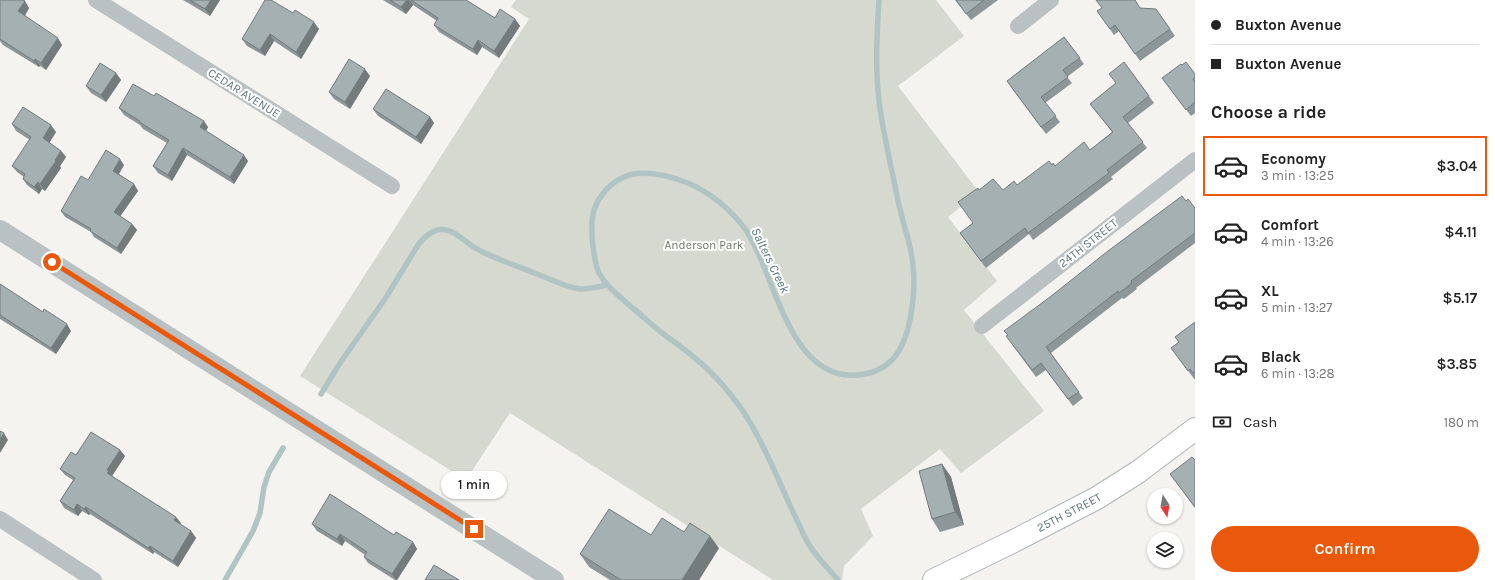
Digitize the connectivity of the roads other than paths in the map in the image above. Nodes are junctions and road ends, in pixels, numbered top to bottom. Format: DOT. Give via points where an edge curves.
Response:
graph roads {
  1 [pos="96,0"];
  2 [pos="1051,0"];
  3 [pos="1018,26"];
  4 [pos="1195,160"];
  5 [pos="392,186"];
  6 [pos="0,230"];
  7 [pos="982,326"];
  8 [pos="1195,429"];
  9 [pos="0,519"];
  10 [pos="94,580"];
  11 [pos="554,580"];
  12 [pos="934,580"];
  1 -- 5 [label="street, CEDAR AVENUE"];
  2 -- 3 [label="street"];
  4 -- 7 [label="street, 24TH STREET"];
  6 -- 11 [label="street"];
  8 -- 12 [label="main road, 25TH STREET" via="1138,472 1097,498"];
  9 -- 10 [label="street"];
}
